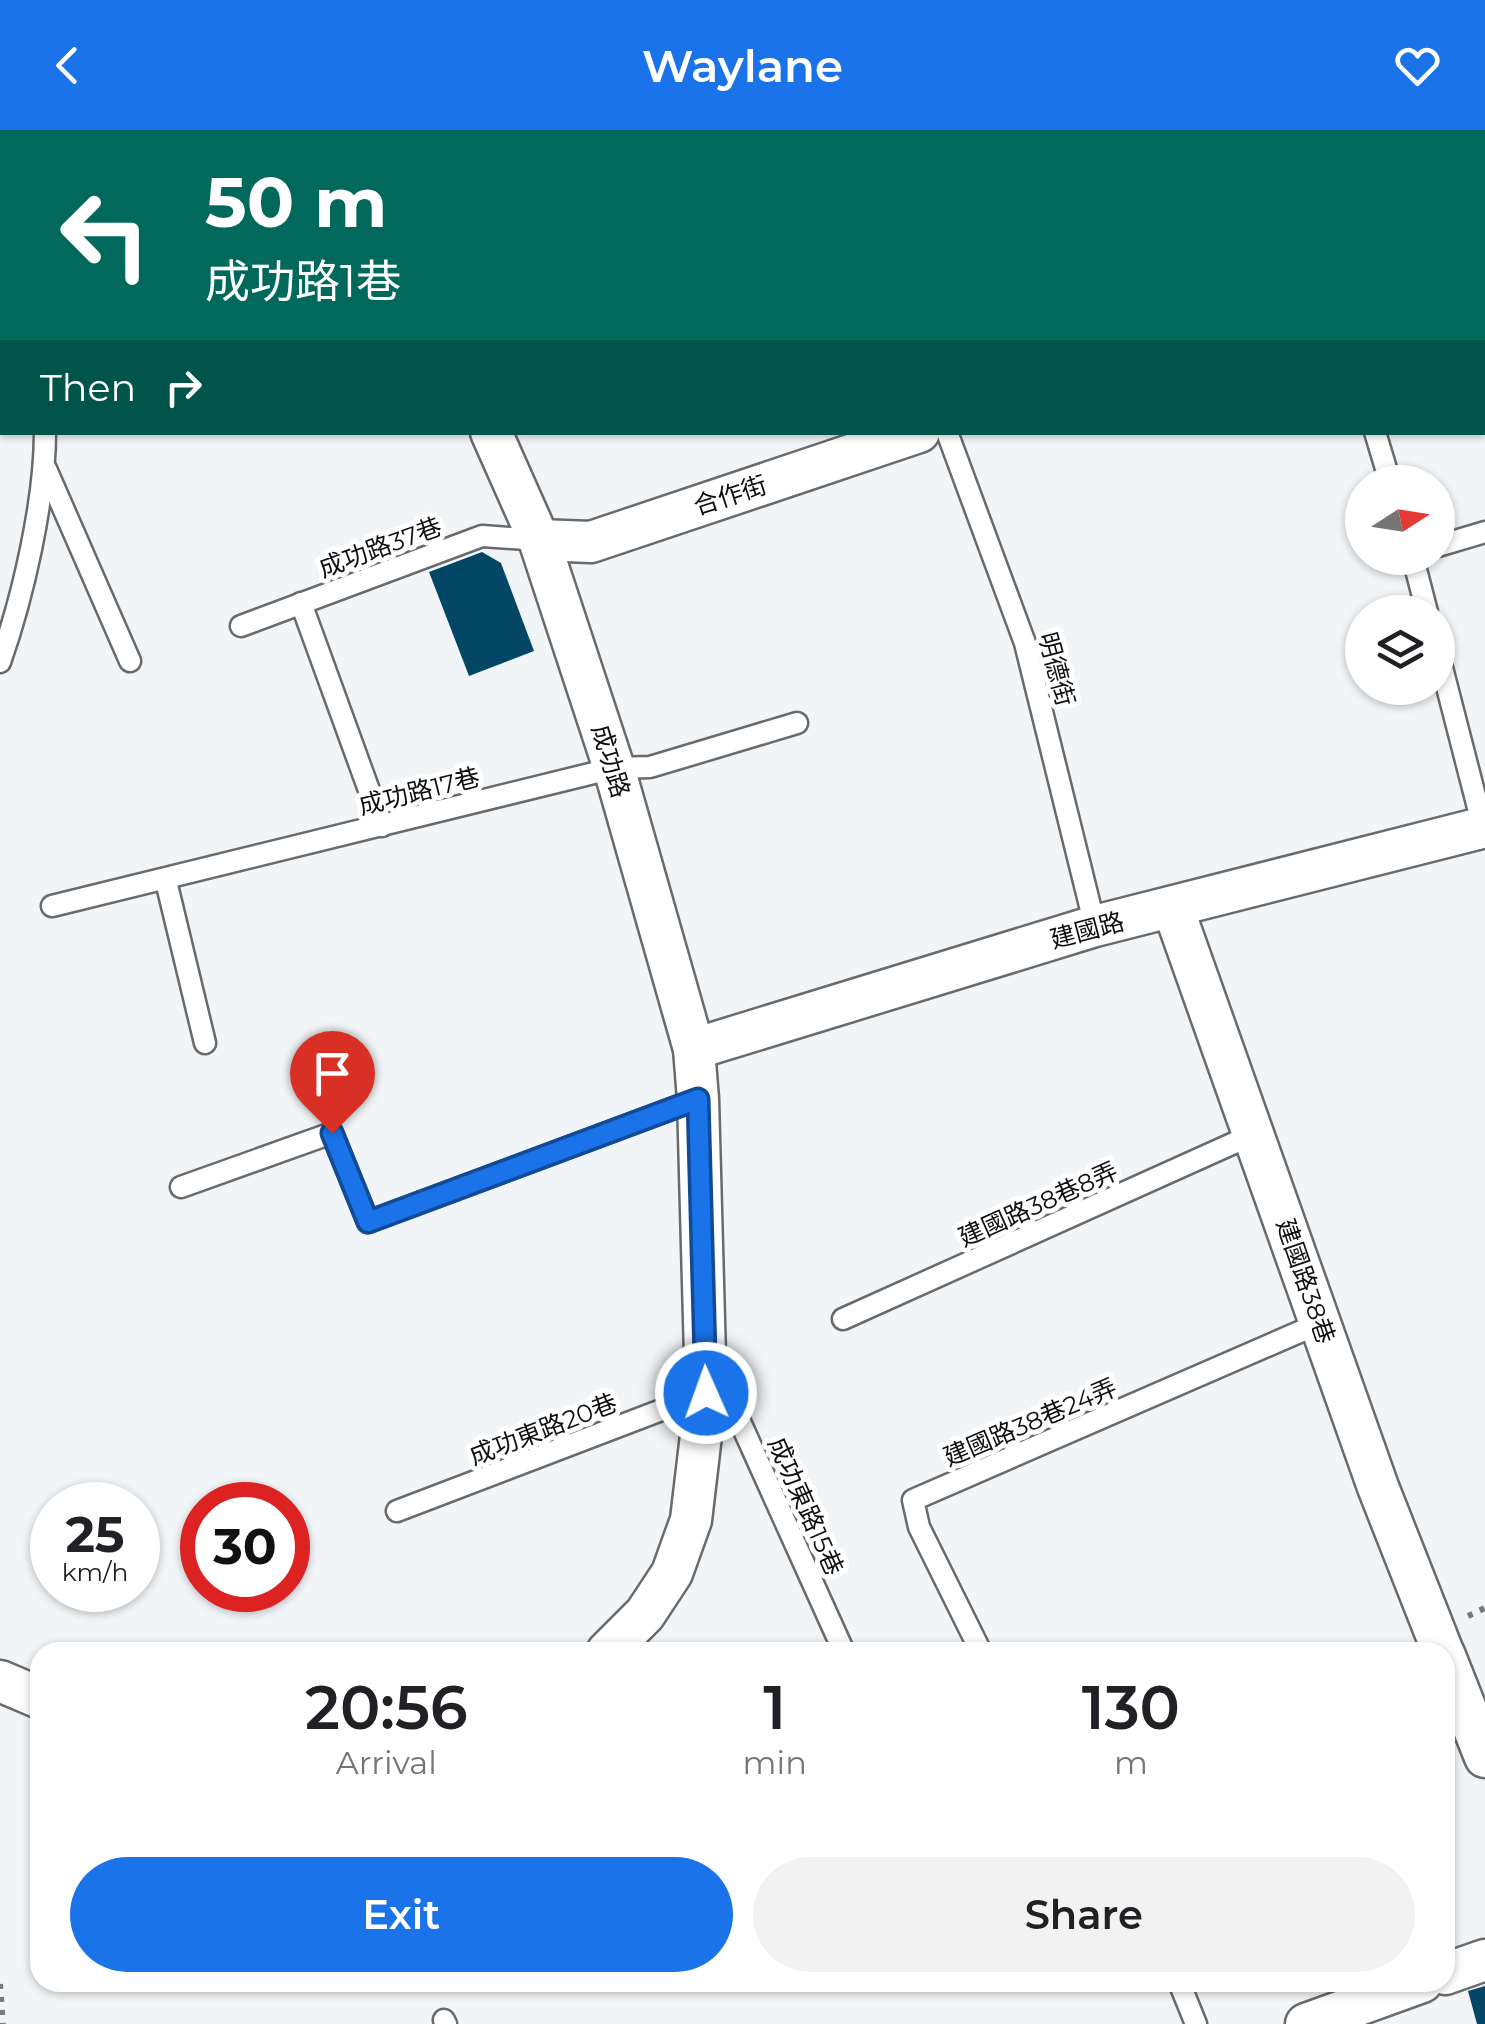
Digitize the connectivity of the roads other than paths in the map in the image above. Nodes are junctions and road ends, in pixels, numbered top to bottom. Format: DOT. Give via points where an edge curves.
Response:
graph roads {
  1 [pos="45,435"];
  2 [pos="492,435"];
  3 [pos="910,435"];
  4 [pos="948,435"];
  5 [pos="1376,435"];
  6 [pos="1385,465"];
  7 [pos="45,467"];
  8 [pos="1485,532"];
  9 [pos="539,540"];
  10 [pos="1455,541"];
  11 [pos="10,587"];
  12 [pos="302,603"];
  13 [pos="241,626"];
  14 [pos="130,661"];
  15 [pos="0,662"];
  16 [pos="1452,705"];
  17 [pos="797,723"];
  18 [pos="614,768"];
  19 [pos="382,826"];
  20 [pos="1484,827"];
  21 [pos="166,880"];
  22 [pos="52,906"];
  23 [pos="1172,908"];
  24 [pos="1095,926"];
  25 [pos="205,1043"];
  26 [pos="694,1049"];
  27 [pos="698,1099"];
  28 [pos="1254,1134"];
  29 [pos="180,1186"];
  30 [pos="843,1319"];
  31 [pos="1320,1323"];
  32 [pos="706,1393"];
  33 [pos="397,1511"];
  34 [pos="617,1642"];
  35 [pos="840,1642"];
  36 [pos="976,1642"];
  37 [pos="1439,1642"];
  38 [pos="0,1681"];
  39 [pos="1455,1681"];
  40 [pos="30,1694"];
  41 [pos="1485,1756"];
  42 [pos="1485,1960"];
  43 [pos="1455,1970"];
  44 [pos="1183,1992"];
  45 [pos="1394,1992"];
  46 [pos="1196,2024"];
  47 [pos="1306,2024"];
  1 -- 7 [label="lane"];
  2 -- 9 [label="street, 成功路"];
  3 -- 9 [label="street, 合作街" via="591,542"];
  4 -- 24 [label="lane, 明德街" via="1025,643"];
  5 -- 6 [label="lane"];
  7 -- 11 [label="lane"];
  7 -- 14 [label="lane"];
  8 -- 10 [label="lane"];
  9 -- 12 [label="lane, 成功路37巷" via="482,536"];
  9 -- 18 [label="street, 成功路"];
  11 -- 15 [label="lane"];
  12 -- 13 [label="lane, 成功路37巷"];
  12 -- 19 [label="lane"];
  16 -- 20 [label="lane"];
  17 -- 18 [label="lane, 成功路17巷" via="650,767"];
  18 -- 19 [label="lane, 成功路17巷"];
  18 -- 26 [label="street, 成功路"];
  19 -- 21 [label="lane, 成功路17巷"];
  20 -- 23 [label="street, 建國路"];
  21 -- 22 [label="lane, 成功路17巷"];
  21 -- 25 [label="lane"];
  23 -- 24 [label="street, 建國路"];
  23 -- 28 [label="street, 建國路38巷"];
  24 -- 26 [label="street, 建國路"];
  26 -- 27 [label="street, 成功路"];
  27 -- 29 [label="lane" via="368,1222 332,1133"];
  27 -- 32 [label="street, 成功路"];
  28 -- 30 [label="lane, 建國路38巷8弄"];
  28 -- 31 [label="street, 建國路38巷"];
  31 -- 36 [label="lane, 建國路38巷24弄" via="913,1500 919,1527"];
  31 -- 37 [label="street, 建國路38巷"];
  32 -- 33 [label="lane, 成功東路20巷"];
  32 -- 34 [label="street, 成功路" via="690,1520 672,1573"];
  32 -- 35 [label="lane, 成功東路15巷" via="738,1415"];
  38 -- 40 [label="street"];
  39 -- 41 [label="street, 建國路38巷"];
  42 -- 43 [label="street"];
  44 -- 46 [label="lane"];
  45 -- 47 [label="street"];
}
